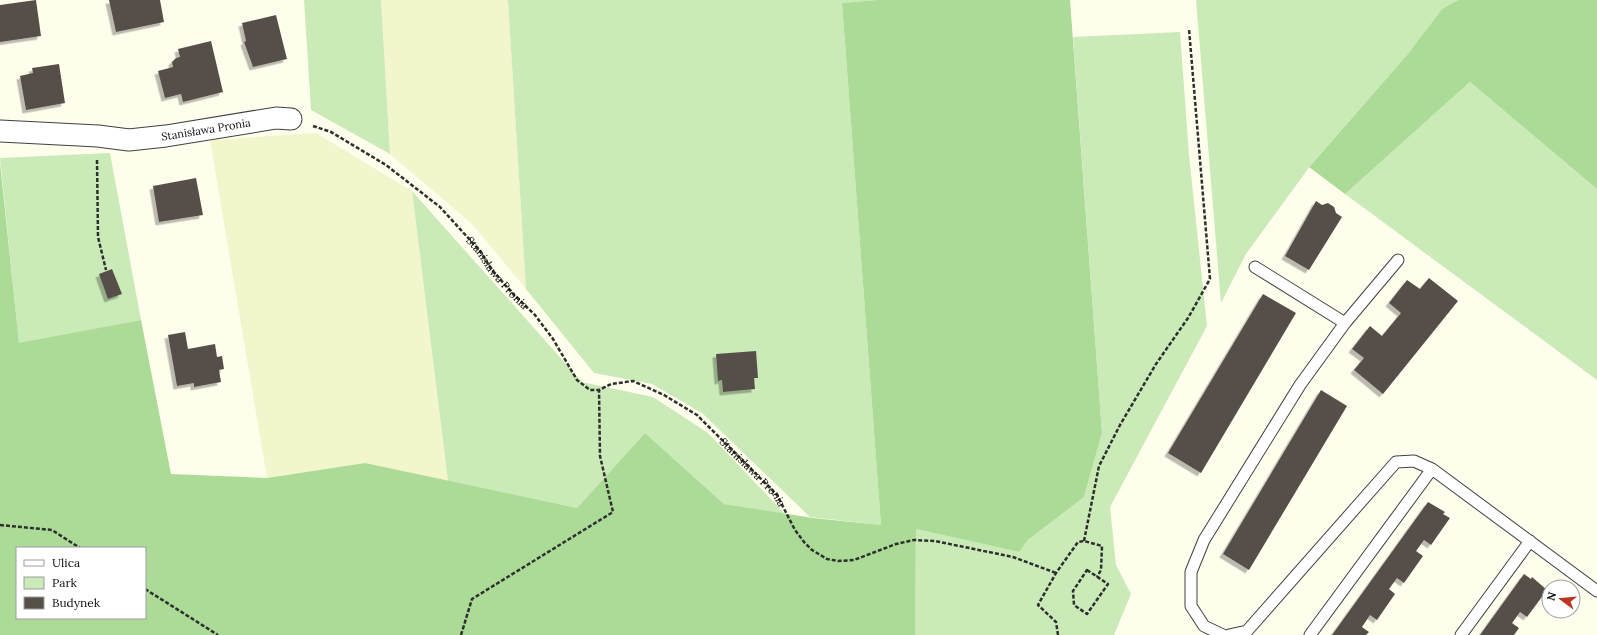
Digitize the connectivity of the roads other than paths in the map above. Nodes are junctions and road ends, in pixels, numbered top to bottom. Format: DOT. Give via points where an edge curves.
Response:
graph roads {
  1 [pos="291,119"];
  2 [pos="0,131"];
  3 [pos="1398,260"];
  4 [pos="1255,268"];
  5 [pos="1346,322"];
  6 [pos="1432,469"];
  7 [pos="1530,541"];
  8 [pos="1597,591"];
  9 [pos="1223,635"];
  10 [pos="1229,635"];
  11 [pos="1310,635"];
  12 [pos="1462,635"];
  1 -- 2 [label="street, Stanisława Pronia" via="276,118 129,140"];
  3 -- 5 [label="lane"];
  4 -- 5 [label="lane"];
  5 -- 9 [label="lane" via="1300,385 1204,540 1190,572 1191,606 1204,626"];
  6 -- 7 [label="lane"];
  6 -- 10 [label="lane" via="1414,461 1396,462 1247,631"];
  6 -- 11 [label="lane"];
  7 -- 8 [label="lane"];
  7 -- 12 [label="lane"];
}
